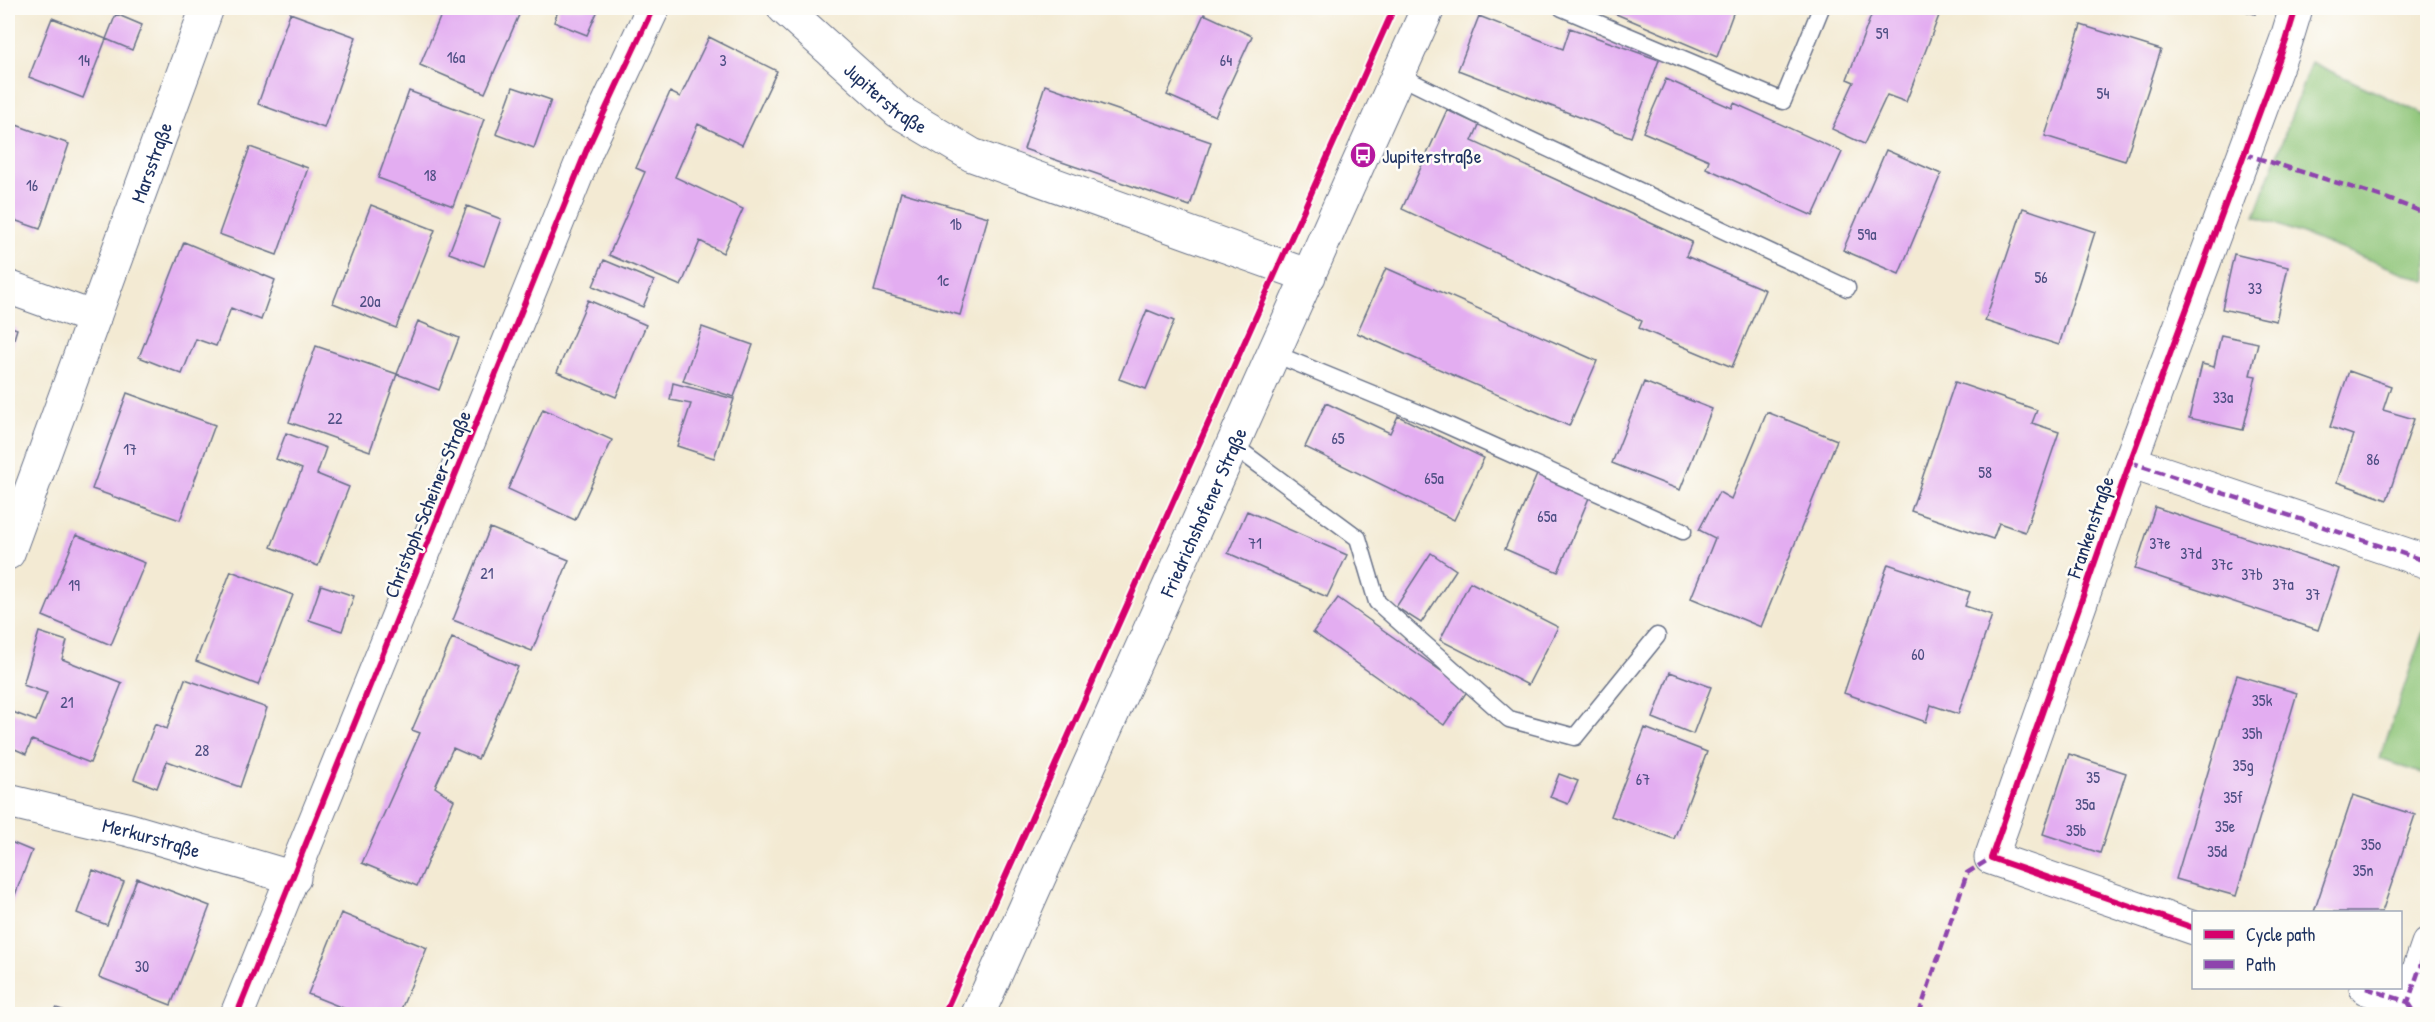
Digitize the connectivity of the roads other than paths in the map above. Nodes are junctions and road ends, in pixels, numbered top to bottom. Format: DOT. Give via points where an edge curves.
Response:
graph roads {
  1 [pos="207,8"];
  2 [pos="653,8"];
  3 [pos="784,8"];
  4 [pos="1428,8"];
  5 [pos="1562,8"];
  6 [pos="1821,8"];
  7 [pos="2296,8"];
  8 [pos="1398,75"];
  9 [pos="1309,276"];
  10 [pos="8,287"];
  11 [pos="1847,288"];
  12 [pos="94,318"];
  13 [pos="1275,354"];
  14 [pos="1234,446"];
  15 [pos="2130,462"];
  16 [pos="1683,531"];
  17 [pos="8,553"];
  18 [pos="2427,562"];
  19 [pos="1657,636"];
  20 [pos="8,801"];
  21 [pos="294,878"];
  22 [pos="2192,928"];
  23 [pos="2427,944"];
  24 [pos="2372,989"];
  25 [pos="237,1014"];
  26 [pos="978,1014"];
  1 -- 12 [label="street, Marsstraße"];
  2 -- 21 [label="street, Christoph-Scheiner-Straße" via="587,149"];
  3 -- 9 [label="street, Jupiterstraße" via="898,111 972,155"];
  4 -- 8 [label="street, Friedrichshofener Straße"];
  5 -- 6 [label="lane" via="1783,101"];
  7 -- 15 [label="street, Frankenstraße"];
  8 -- 9 [label="street, Friedrichshofener Straße"];
  8 -- 11 [label="lane" via="1511,132"];
  9 -- 13 [label="street, Friedrichshofener Straße"];
  10 -- 12 [label="street"];
  12 -- 17 [label="street, Marsstraße"];
  13 -- 14 [label="street, Friedrichshofener Straße"];
  13 -- 16 [label="lane" via="1431,418"];
  14 -- 19 [label="lane" via="1358,538 1377,602 1509,719 1575,737"];
  14 -- 26 [label="street, Friedrichshofener Straße"];
  15 -- 18 [label="street, Frankenstraße"];
  15 -- 22 [label="street, Frankenstraße" via="1991,858"];
  20 -- 21 [label="street, Merkurstraße" via="130,830"];
  21 -- 25 [label="street, Christoph-Scheiner-Straße"];
  23 -- 24 [label="street" via="2408,1002"];
}
